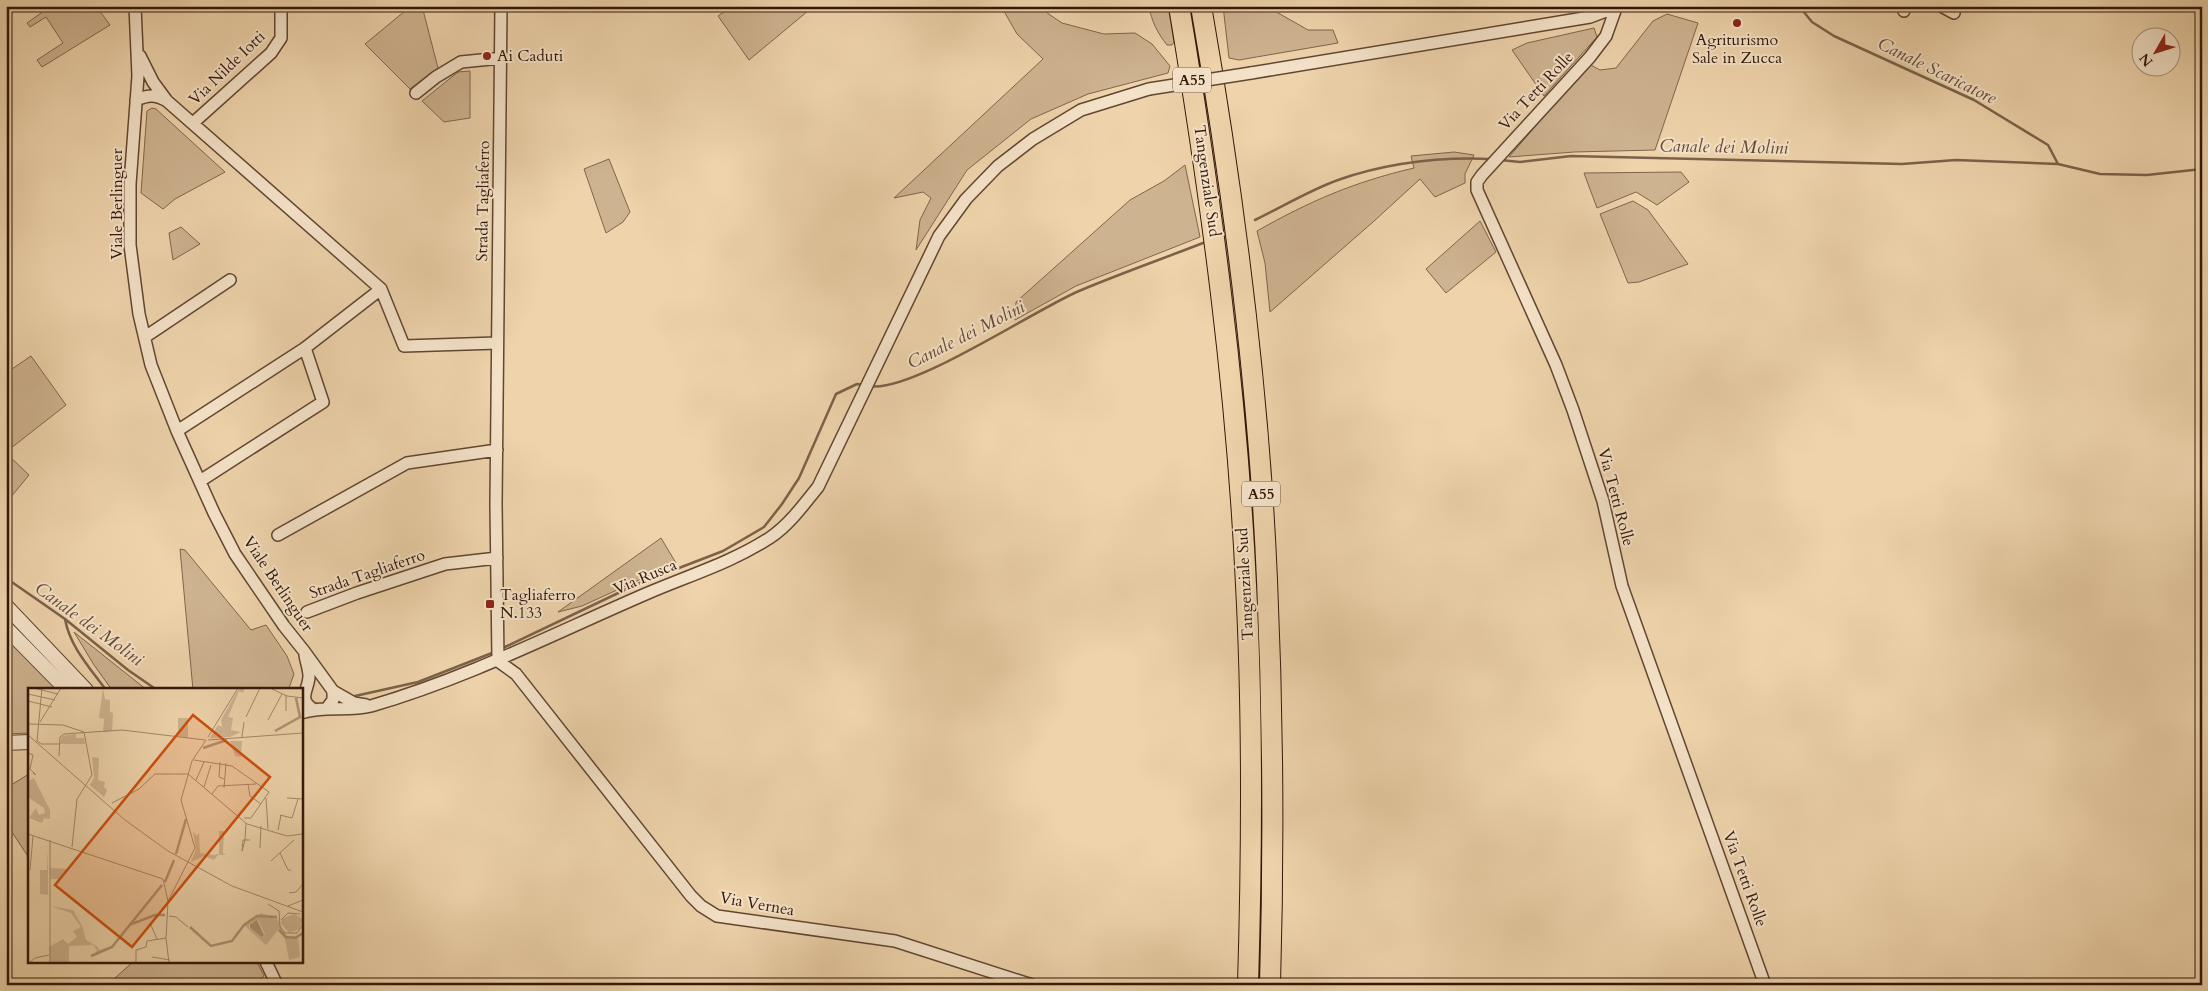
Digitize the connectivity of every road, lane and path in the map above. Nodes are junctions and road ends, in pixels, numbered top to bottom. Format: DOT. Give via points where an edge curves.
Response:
graph roads {
  1 [pos="135,6"];
  2 [pos="281,6"];
  3 [pos="502,6"];
  4 [pos="1180,6"];
  5 [pos="1202,6"];
  6 [pos="1941,6"];
  7 [pos="1618,7"];
  8 [pos="1954,13"];
  9 [pos="137,48"];
  10 [pos="501,58"];
  11 [pos="138,81"];
  12 [pos="153,82"];
  13 [pos="416,93"];
  14 [pos="152,95"];
  15 [pos="136,100"];
  16 [pos="167,101"];
  17 [pos="193,123"];
  18 [pos="230,280"];
  19 [pos="381,289"];
  20 [pos="145,337"];
  21 [pos="497,343"];
  22 [pos="304,348"];
  23 [pos="177,431"];
  24 [pos="496,450"];
  25 [pos="200,481"];
  26 [pos="278,534"];
  27 [pos="497,558"];
  28 [pos="6,606"];
  29 [pos="307,612"];
  30 [pos="6,628"];
  31 [pos="304,651"];
  32 [pos="498,661"];
  33 [pos="65,688"];
  34 [pos="84,688"];
  35 [pos="332,689"];
  36 [pos="304,694"];
  37 [pos="370,706"];
  38 [pos="327,708"];
  39 [pos="313,709"];
  40 [pos="302,713"];
  41 [pos="28,742"];
  42 [pos="6,743"];
  43 [pos="267,964"];
  44 [pos="277,985"];
  45 [pos="1032,985"];
  46 [pos="1248,985"];
  47 [pos="1270,985"];
  48 [pos="1765,985"];
  1 -- 9 [label="street"];
  2 -- 17 [label="street, Via Nilde Iotti" via="281,38 271,53"];
  3 -- 10 [label="street, Strada Tagliaferro"];
  4 -- 46 [label="highway, Tangenziale Sud / A55" via="1216,250 1246,584 1251,745"];
  5 -- 47 [label="highway, Tangenziale Sud / A55" via="1237,245 1260,468 1273,741"];
  6 -- 8 [label="street"];
  7 -- 32 [label="street, Via Rusca, bridge" via="1590,18 1149,89 1081,110 1033,139 998,166 966,199 939,236 818,487 774,535 712,569 649,593"];
  7 -- 48 [label="street, Via Tetti Rolle" via="1606,36 1590,57 1487,169 1477,182 1477,190 1556,365 1576,418 1604,501 1622,586"];
  9 -- 11 [label="street"];
  9 -- 12 [label="street"];
  10 -- 13 [label="street" via="461,62"];
  10 -- 21 [label="street, Strada Tagliaferro"];
  11 -- 12 [label="street"];
  11 -- 14 [label="street"];
  11 -- 15 [label="street, Viale Berlinguer"];
  12 -- 16 [label="street"];
  14 -- 15 [label="street"];
  14 -- 16 [label="street"];
  15 -- 20 [label="street, Viale Berlinguer" via="130,184 130,245"];
  16 -- 17 [label="street"];
  17 -- 19 [label="street"];
  18 -- 20 [label="street"];
  19 -- 21 [label="street" via="404,346"];
  19 -- 22 [label="street"];
  20 -- 23 [label="street, Viale Berlinguer" via="151,365"];
  21 -- 24 [label="street, Strada Tagliaferro"];
  22 -- 23 [label="street"];
  22 -- 25 [label="street" via="323,402"];
  23 -- 25 [label="street, Viale Berlinguer"];
  24 -- 26 [label="street" via="407,464"];
  24 -- 27 [label="street, Strada Tagliaferro"];
  25 -- 31 [label="street, Viale Berlinguer" via="235,554"];
  27 -- 29 [label="street, Strada Tagliaferro" via="445,564"];
  27 -- 32 [label="street, Strada Tagliaferro"];
  28 -- 34 [label="street"];
  30 -- 33 [label="street"];
  31 -- 35 [label="street, Viale Berlinguer"];
  31 -- 36 [label="street" via="309,677"];
  32 -- 37 [label="street, Via Rusca"];
  32 -- 45 [label="street, Via Vernea" via="516,674 691,896 709,912 717,916 895,941"];
  35 -- 36 [label="street" via="317,681"];
  35 -- 37 [label="street" via="354,703"];
  35 -- 38 [label="street" via="333,700"];
  36 -- 39 [label="street" via="306,704"];
  37 -- 38 [label="street, Via Rusca" via="355,710"];
  38 -- 39 [label="street"];
  39 -- 40 [label="street"];
  41 -- 42 [label="street"];
  43 -- 44 [label="street"];
}
